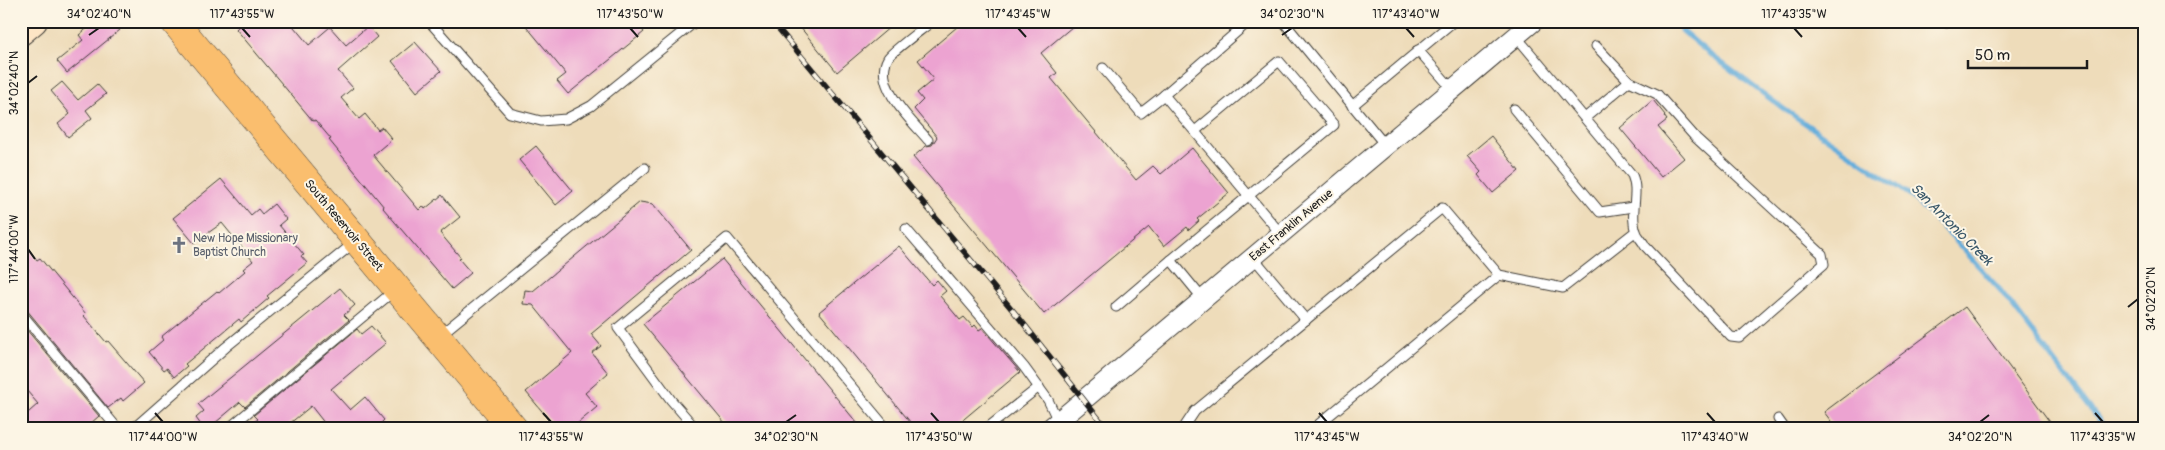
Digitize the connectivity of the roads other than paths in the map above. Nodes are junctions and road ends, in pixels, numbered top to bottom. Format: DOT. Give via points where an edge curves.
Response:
graph roads {
  1 [pos="34,21"];
  2 [pos="174,21"];
  3 [pos="429,21"];
  4 [pos="696,21"];
  5 [pos="932,21"];
  6 [pos="1245,21"];
  7 [pos="1283,21"];
  8 [pos="1454,21"];
  9 [pos="1945,21"];
  10 [pos="1952,21"];
  11 [pos="1523,27"];
  12 [pos="21,32"];
  13 [pos="1596,46"];
  14 [pos="1418,50"];
  15 [pos="1103,68"];
  16 [pos="1629,81"];
  17 [pos="1453,90"];
  18 [pos="1164,95"];
  19 [pos="1352,106"];
  20 [pos="1514,109"];
  21 [pos="1586,118"];
  22 [pos="1194,131"];
  23 [pos="928,140"];
  24 [pos="1385,145"];
  25 [pos="645,168"];
  26 [pos="1248,195"];
  27 [pos="1633,207"];
  28 [pos="906,229"];
  29 [pos="1636,232"];
  30 [pos="1281,234"];
  31 [pos="357,240"];
  32 [pos="1253,257"];
  33 [pos="1171,260"];
  34 [pos="1499,275"];
  35 [pos="397,288"];
  36 [pos="1203,299"];
  37 [pos="1116,307"];
  38 [pos="21,313"];
  39 [pos="1306,320"];
  40 [pos="438,337"];
  41 [pos="1038,387"];
  42 [pos="1778,419"];
  43 [pos="500,424"];
  44 [pos="1054,425"];
  45 [pos="118,429"];
  46 [pos="133,429"];
  47 [pos="228,429"];
  48 [pos="696,429"];
  49 [pos="887,429"];
  50 [pos="986,429"];
  51 [pos="1183,429"];
  52 [pos="1313,429"];
  53 [pos="1785,429"];
  1 -- 12 [label="street"];
  2 -- 31 [label="main road, South Reservoir Street"];
  3 -- 4 [label="lane" via="510,113 541,121 566,119 591,106"];
  5 -- 23 [label="lane" via="888,58 885,72 890,95"];
  6 -- 18 [label="lane" via="1247,24"];
  7 -- 19 [label="lane"];
  8 -- 14 [label="lane"];
  9 -- 10 [label="lane"];
  11 -- 17 [label="street, East Franklin Avenue"];
  11 -- 21 [label="lane"];
  13 -- 16 [label="lane"];
  14 -- 17 [label="lane"];
  14 -- 19 [label="lane"];
  15 -- 18 [label="lane" via="1141,113"];
  16 -- 21 [label="lane"];
  16 -- 29 [label="lane" via="1657,94 1696,138 1822,254 1824,264 1740,338 1731,336 1645,246"];
  17 -- 24 [label="street, East Franklin Avenue"];
  18 -- 22 [label="lane"];
  19 -- 24 [label="lane"];
  20 -- 27 [label="lane" via="1600,212"];
  21 -- 27 [label="lane" via="1632,175 1636,184"];
  22 -- 26 [label="lane"];
  22 -- 26 [label="lane" via="1279,61 1334,124"];
  24 -- 30 [label="street, East Franklin Avenue"];
  25 -- 40 [label="lane"];
  26 -- 30 [label="lane"];
  26 -- 33 [label="lane"];
  27 -- 29 [label="lane"];
  28 -- 41 [label="lane"];
  29 -- 34 [label="lane" via="1563,288"];
  30 -- 32 [label="street, East Franklin Avenue"];
  31 -- 35 [label="main road, South Reservoir Street"];
  31 -- 46 [label="lane" via="226,347"];
  32 -- 36 [label="street, East Franklin Avenue"];
  32 -- 39 [label="lane"];
  33 -- 36 [label="lane"];
  33 -- 37 [label="lane"];
  34 -- 39 [label="lane" via="1442,208"];
  34 -- 52 [label="lane"];
  35 -- 40 [label="main road, South Reservoir Street"];
  35 -- 47 [label="lane"];
  36 -- 44 [label="street, East Franklin Avenue"];
  38 -- 45 [label="lane"];
  39 -- 51 [label="lane" via="1195,411"];
  40 -- 43 [label="main road, South Reservoir Street"];
  41 -- 44 [label="lane" via="1048,400"];
  41 -- 50 [label="lane"];
  42 -- 53 [label="lane"];
  48 -- 49 [label="lane" via="618,328 727,238"];
}
